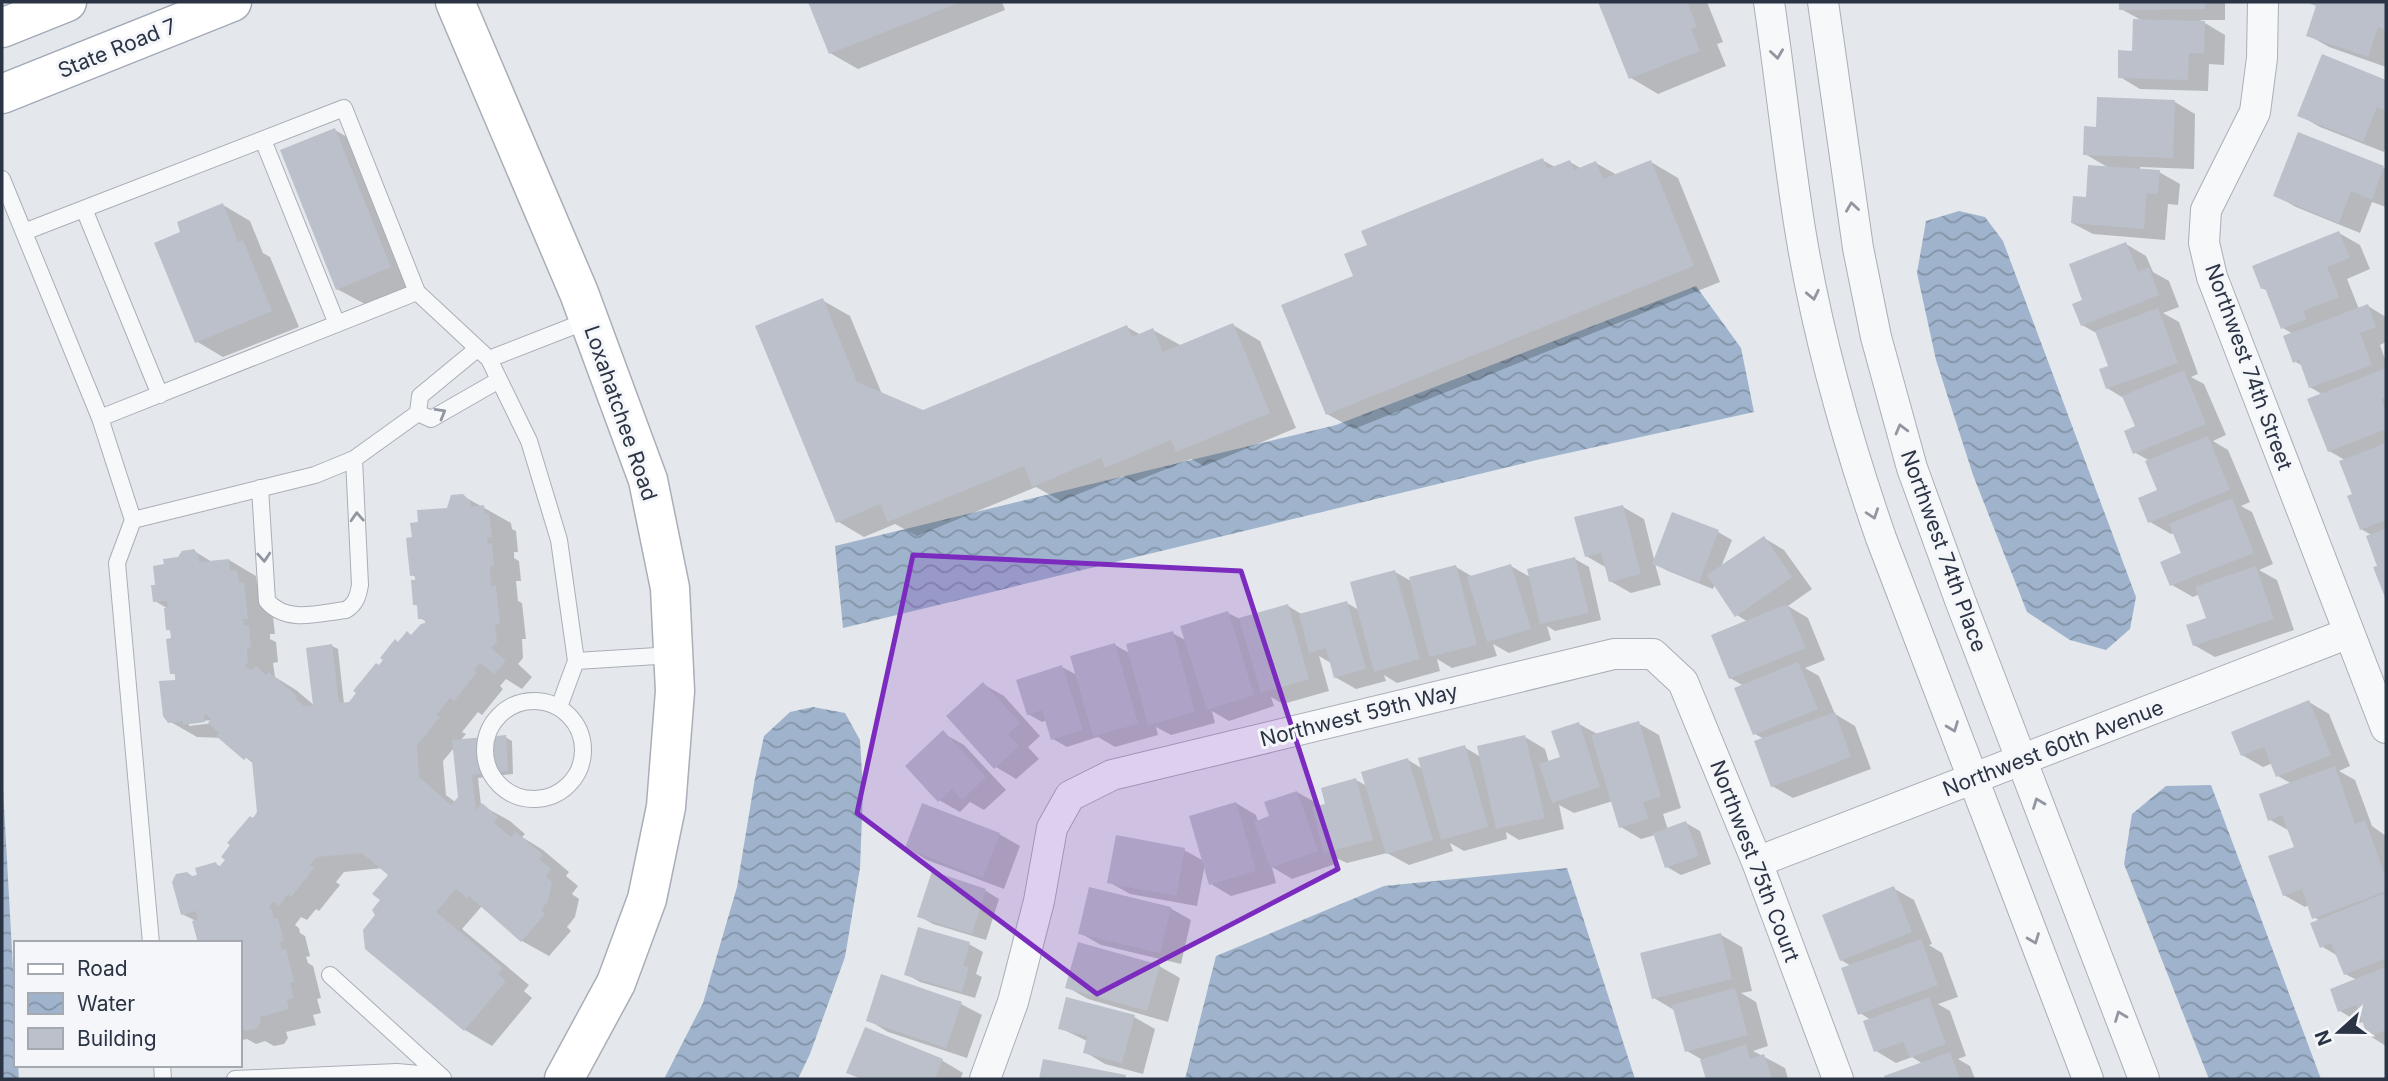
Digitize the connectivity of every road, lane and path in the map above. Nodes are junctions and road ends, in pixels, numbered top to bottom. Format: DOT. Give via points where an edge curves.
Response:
graph roads {
  1 [pos="67,2"];
  2 [pos="232,2"];
  3 [pos="455,2"];
  4 [pos="1769,2"];
  5 [pos="1823,2"];
  6 [pos="2263,2"];
  7 [pos="2,28"];
  8 [pos="2,94"];
  9 [pos="263,140"];
  10 [pos="2,180"];
  11 [pos="84,209"];
  12 [pos="24,232"];
  13 [pos="416,292"];
  14 [pos="589,320"];
  15 [pos="337,324"];
  16 [pos="483,354"];
  17 [pos="499,380"];
  18 [pos="160,395"];
  19 [pos="418,413"];
  20 [pos="100,418"];
  21 [pos="354,459"];
  22 [pos="260,488"];
  23 [pos="133,520"];
  24 [pos="2349,633"];
  25 [pos="1653,654"];
  26 [pos="673,655"];
  27 [pos="576,661"];
  28 [pos="559,707"];
  29 [pos="2386,728"];
  30 [pos="2021,760"];
  31 [pos="1973,779"];
  32 [pos="1757,862"];
  33 [pos="151,941"];
  34 [pos="330,975"];
  35 [pos="442,1078"];
  36 [pos="235,1079"];
  37 [pos="564,1079"];
  38 [pos="985,1079"];
  39 [pos="1838,1079"];
  40 [pos="2088,1079"];
  41 [pos="2144,1079"];
  1 -- 7 [label="main road"];
  2 -- 8 [label="main road, State Road 7"];
  3 -- 14 [label="main road, Loxahatchee Road"];
  4 -- 31 [label="street, one-way" via="1800,229 1828,366 1881,538"];
  30 -- 5 [label="street, Northwest 74th Place, one-way" via="1912,468 1876,337 1858,248"];
  6 -- 24 [label="street, Northwest 74th Street" via="2255,113 2206,210 2204,243"];
  9 -- 11 [label="lane"];
  9 -- 13 [label="lane" via="344,108"];
  9 -- 15 [label="lane"];
  10 -- 12 [label="lane"];
  11 -- 12 [label="lane"];
  11 -- 18 [label="lane"];
  12 -- 20 [label="lane"];
  13 -- 15 [label="lane"];
  13 -- 16 [label="lane"];
  14 -- 16 [label="lane"];
  14 -- 26 [label="main road, Loxahatchee Road" via="648,480 670,588"];
  15 -- 18 [label="lane"];
  16 -- 17 [label="lane"];
  16 -- 19 [label="lane" via="420,396"];
  19 -- 17 [label="lane, one-way" via="431,419"];
  17 -- 27 [label="lane" via="529,441 559,540"];
  18 -- 20 [label="lane"];
  19 -- 21 [label="lane"];
  20 -- 23 [label="lane"];
  21 -- 22 [label="lane" via="315,475"];
  22 -- 21 [label="lane, one-way" via="267,601 292,616 346,610 357,599 360,585"];
  22 -- 23 [label="lane"];
  23 -- 33 [label="lane" via="117,563"];
  24 -- 29 [label="street, Northwest 74th Street"];
  24 -- 30 [label="street, Northwest 60th Avenue"];
  25 -- 32 [label="street, Northwest 75th Court" via="1683,682"];
  25 -- 38 [label="street, Northwest 59th Way" via="1614,654 1112,775 1070,796 1052,828 1013,1002"];
  26 -- 27 [label="lane"];
  26 -- 37 [label="main road, Loxahatchee Road" via="675,691 666,807 647,899 616,983"];
  27 -- 28 [label="lane"];
  28 -- 28 [label="lane" via="543,701 520,703 499,715 489,728 485,760 491,775 515,796 531,800 563,791 582,764 580,732"];
  30 -- 31 [label="street, Northwest 60th Avenue"];
  41 -- 30 [label="street, Northwest 74th Place, one-way"];
  31 -- 32 [label="street, Northwest 60th Avenue"];
  31 -- 40 [label="street, one-way"];
  32 -- 39 [label="street, Northwest 75th Court"];
  34 -- 35 [label="lane"];
  35 -- 36 [label="lane" via="397,1072"];
}
